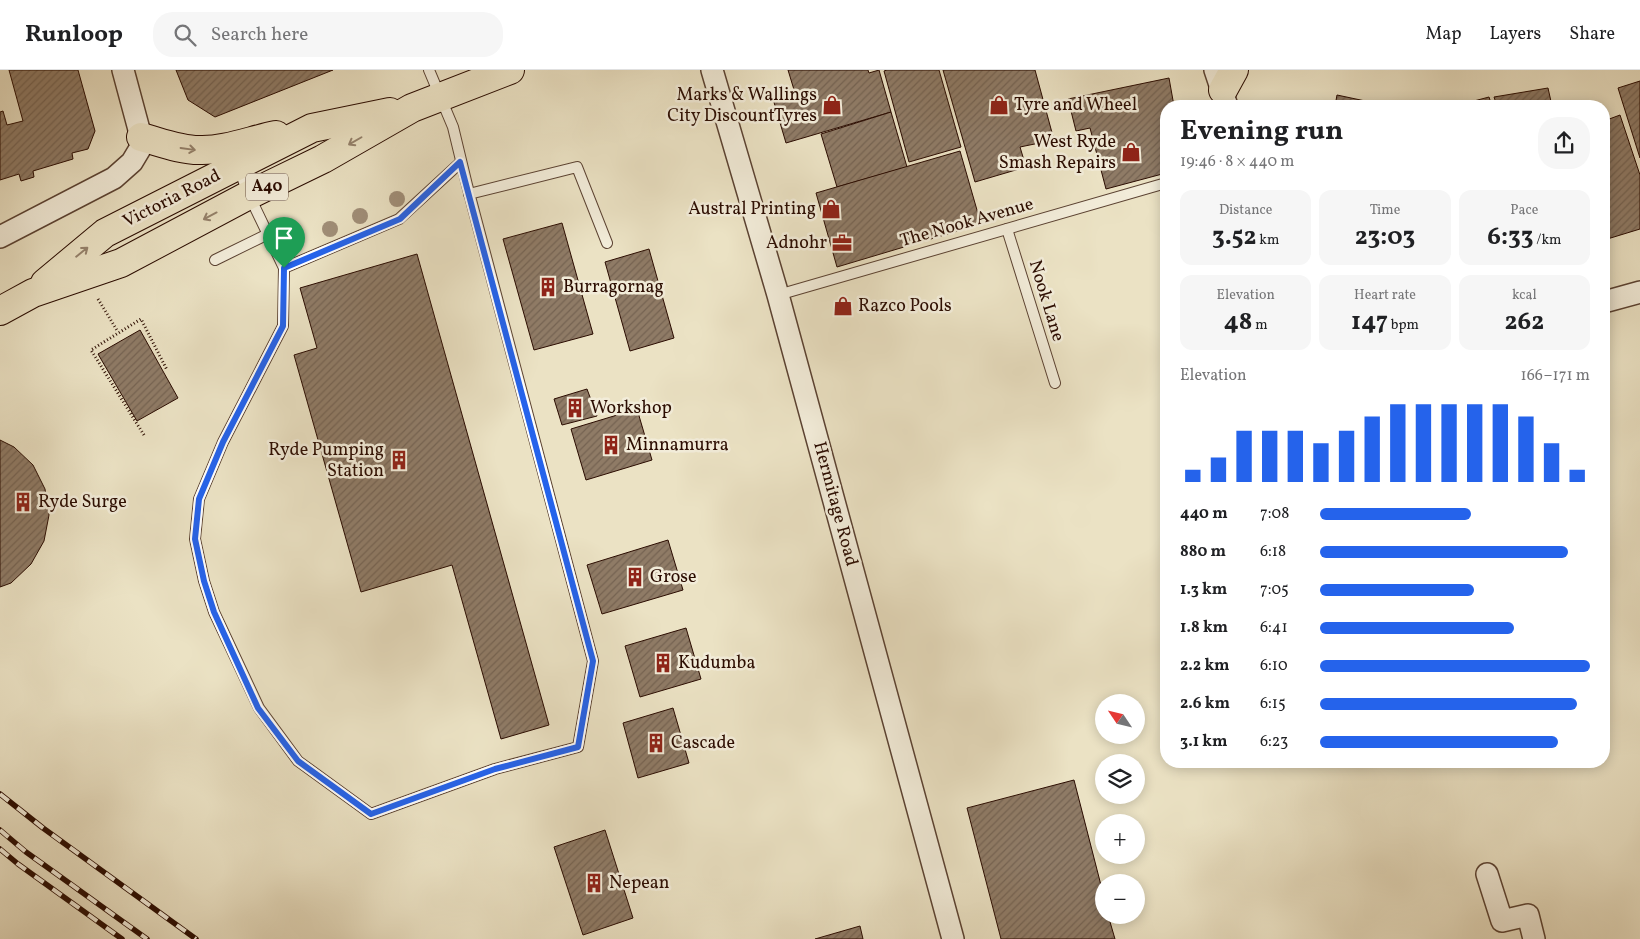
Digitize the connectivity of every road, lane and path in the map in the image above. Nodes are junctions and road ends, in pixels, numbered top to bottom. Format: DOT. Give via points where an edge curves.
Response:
graph roads {
  1 [pos="123,70"];
  2 [pos="430,70"];
  3 [pos="510,70"];
  4 [pos="712,70"];
  5 [pos="441,96"];
  6 [pos="412,108"];
  7 [pos="312,128"];
  8 [pos="141,137"];
  9 [pos="460,162"];
  10 [pos="238,166"];
  11 [pos="1160,185"];
  12 [pos="469,194"];
  13 [pos="249,195"];
  14 [pos="1007,229"];
  15 [pos="268,234"];
  16 [pos="0,237"];
  17 [pos="607,243"];
  18 [pos="215,260"];
  19 [pos="284,268"];
  20 [pos="1640,292"];
  21 [pos="33,293"];
  22 [pos="778,295"];
  23 [pos="1610,300"];
  24 [pos="102,306"];
  25 [pos="0,311"];
  26 [pos="118,332"];
  27 [pos="167,370"];
  28 [pos="1055,383"];
  29 [pos="144,435"];
  30 [pos="1488,874"];
  31 [pos="953,939"];
  32 [pos="1534,939"];
  1 -- 8 [label="street"];
  2 -- 5 [label="lane"];
  3 -- 5 [label="highway, Victoria Road / A40"];
  4 -- 22 [label="street, Hermitage Road"];
  5 -- 6 [label="highway, Victoria Road / A40"];
  5 -- 9 [label="lane" via="453,127"];
  6 -- 7 [label="highway, Victoria Road / A40"];
  6 -- 13 [label="highway, Victoria Road / A40, one-way" via="323,159"];
  8 -- 7 [label="highway, one-way" via="178,148 200,150"];
  7 -- 10 [label="highway, Victoria Road / A40"];
  8 -- 16 [label="street" via="141,147 132,162 114,178"];
  9 -- 12 [label="lane"];
  9 -- 19 [label="lane" via="400,219"];
  10 -- 13 [label="lane"];
  21 -- 10 [label="highway, Victoria Road / A40, one-way" via="105,233"];
  11 -- 14 [label="lane, The Nook Avenue"];
  12 -- 17 [label="lane" via="577,166"];
  12 -- 19 [label="lane" via="593,661 578,747 495,769 371,814 298,761 258,708 214,612 195,539 199,499 223,442 283,326"];
  13 -- 15 [label="lane"];
  13 -- 21 [label="highway, Victoria Road / A40, one-way" via="121,263"];
  14 -- 22 [label="lane, The Nook Avenue"];
  14 -- 28 [label="lane, Nook Lane"];
  15 -- 18 [label="lane"];
  15 -- 19 [label="lane"];
  20 -- 23 [label="street"];
  21 -- 25 [label="highway, Victoria Road / A40"];
  22 -- 31 [label="street, Hermitage Road"];
  24 -- 26 [label="path"];
  26 -- 27 [label="path" via="141,319"];
  26 -- 29 [label="path" via="91,350"];
  30 -- 32 [label="street" via="1502,921 1528,915"];
}
